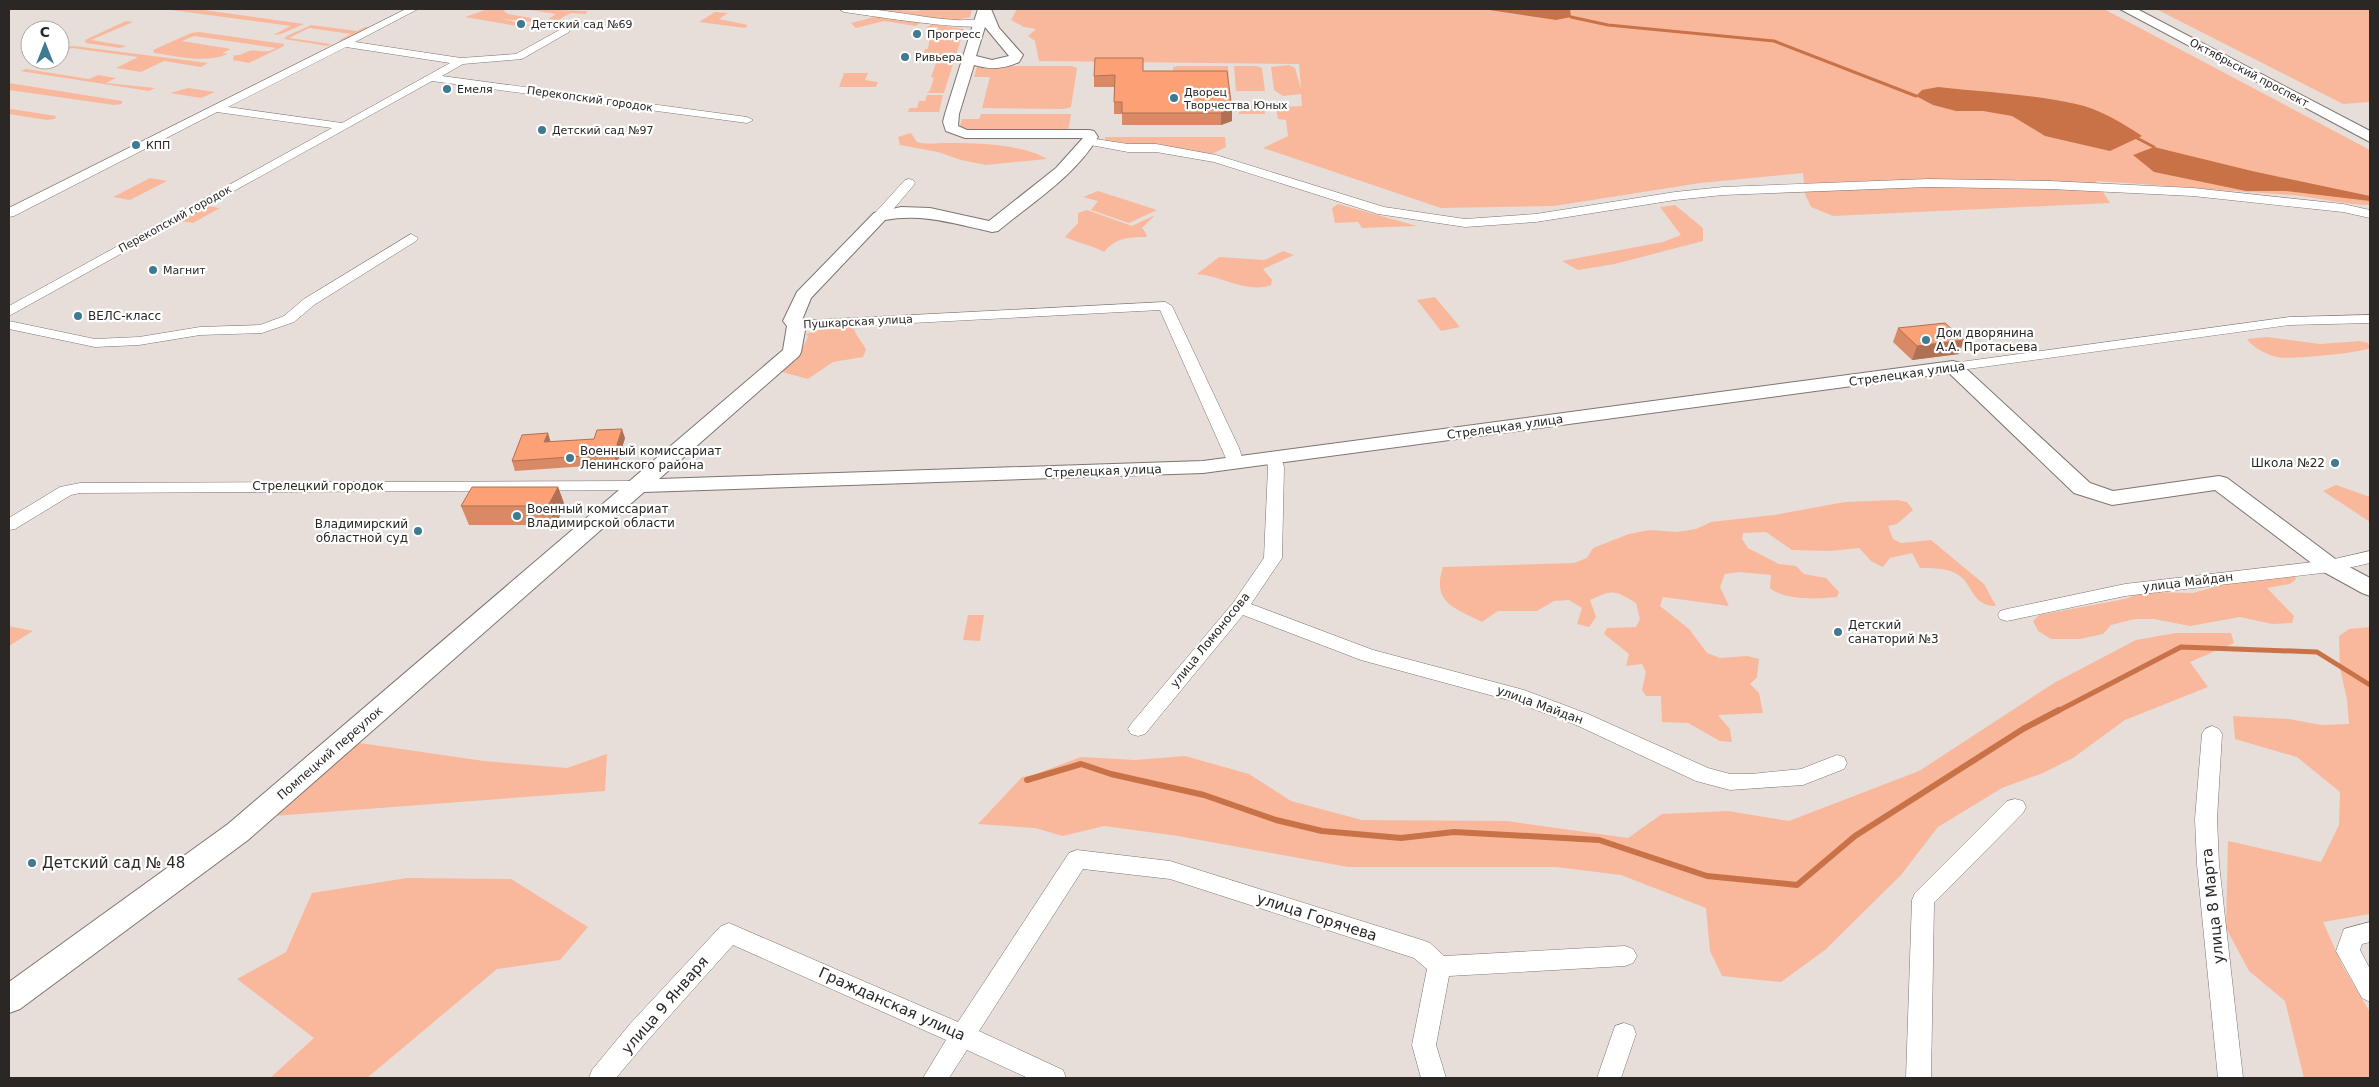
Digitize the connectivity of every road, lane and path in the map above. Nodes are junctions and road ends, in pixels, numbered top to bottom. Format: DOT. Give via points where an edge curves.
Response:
graph roads {
  1 [pos="413,9"];
  2 [pos="844,9"];
  3 [pos="985,9"];
  4 [pos="2128,9"];
  5 [pos="984,24"];
  6 [pos="565,30"];
  7 [pos="346,44"];
  8 [pos="970,58"];
  9 [pos="462,61"];
  10 [pos="432,78"];
  11 [pos="218,109"];
  12 [pos="747,120"];
  13 [pos="342,126"];
  14 [pos="2370,137"];
  15 [pos="1089,138"];
  16 [pos="909,184"];
  17 [pos="9,213"];
  18 [pos="2370,214"];
  19 [pos="880,216"];
  20 [pos="411,238"];
  21 [pos="9,312"];
  22 [pos="2370,319"];
  23 [pos="9,325"];
  24 [pos="797,325"];
  25 [pos="1953,368"];
  26 [pos="1274,458"];
  27 [pos="1236,463"];
  28 [pos="636,486"];
  29 [pos="9,525"];
  30 [pos="2370,557"];
  31 [pos="2330,566"];
  32 [pos="2370,588"];
  33 [pos="1240,607"];
  34 [pos="2006,615"];
  35 [pos="1138,729"];
  36 [pos="2212,734"];
  37 [pos="1837,764"];
  38 [pos="2014,807"];
  39 [pos="729,932"];
  40 [pos="2370,932"];
  41 [pos="1625,956"];
  42 [pos="1439,966"];
  43 [pos="2370,992"];
  44 [pos="9,999"];
  45 [pos="1624,1034"];
  46 [pos="964,1036"];
  47 [pos="602,1078"];
  48 [pos="935,1078"];
  49 [pos="1054,1078"];
  50 [pos="1433,1078"];
  51 [pos="1609,1078"];
  52 [pos="1918,1078"];
  53 [pos="2231,1078"];
  1 -- 7 [label="street"];
  2 -- 5 [label="street"];
  3 -- 5 [label="street"];
  4 -- 14 [label="main road, Октябрьский проспект"];
  5 -- 8 [label="street"];
  5 -- 8 [label="street" via="1016,55 1008,63 994,65 978,63"];
  6 -- 9 [label="street, Перекопский городок" via="518,57"];
  7 -- 9 [label="street, Перекопский городок"];
  7 -- 11 [label="street"];
  8 -- 15 [label="street" via="950,122 952,128 965,134"];
  9 -- 10 [label="street, Перекопский городок"];
  10 -- 12 [label="street, Перекопский городок"];
  10 -- 13 [label="street, Перекопский городок"];
  11 -- 13 [label="street"];
  11 -- 17 [label="street"];
  13 -- 21 [label="street, Перекопский городок"];
  15 -- 18 [label="street" via="1128,148 1156,148 1216,159 1382,210 1465,223 1536,218 1723,191 1928,183 2193,192 2343,208"];
  15 -- 19 [label="street" via="1058,173 992,227 930,213 901,212"];
  16 -- 19 [label="street"];
  19 -- 24 [label="street, Пушкарская улица" via="803,296 792,321"];
  20 -- 23 [label="street" via="309,302 289,319 262,330 200,331 139,341 95,342"];
  22 -- 25 [label="street, Стрелецкая улица" via="2289,321"];
  24 -- 27 [label="street, Пушкарская улица" via="1165,306"];
  24 -- 28 [label="street, Помпецкий переулок" via="792,352"];
  25 -- 26 [label="street, Стрелецкая улица"];
  25 -- 31 [label="street" via="2082,488 2112,498 2219,483"];
  26 -- 27 [label="street, Стрелецкая улица"];
  26 -- 33 [label="street, улица Ломоносова" via="1273,558"];
  27 -- 28 [label="street, Стрелецкая улица" via="1023,474"];
  28 -- 29 [label="street, Стрелецкий городок" via="80,488 66,491"];
  28 -- 44 [label="street, Помпецкий переулок" via="238,832"];
  30 -- 31 [label="street, улица Майдан"];
  31 -- 32 [label="street"];
  31 -- 34 [label="street, улица Майдан" via="2125,590"];
  33 -- 35 [label="street, улица Ломоносова"];
  33 -- 37 [label="street, улица Майдан" via="1368,655 1517,695 1581,719 1703,775 1730,782 1752,782 1803,777"];
  36 -- 53 [label="street, улица 8 Марта" via="2206,819 2208,864"];
  38 -- 52 [label="street" via="1923,900"];
  39 -- 46 [label="street, Гражданская улица"];
  39 -- 47 [label="street, улица 9 Января"];
  40 -- 43 [label="street" via="2352,936 2348,951"];
  41 -- 42 [label="street"];
  42 -- 46 [label="street, улица Горячева" via="1422,950 1170,870 1077,859"];
  42 -- 50 [label="street" via="1424,1045"];
  45 -- 51 [label="street"];
  46 -- 48 [label="street"];
  46 -- 49 [label="street, Гражданская улица"];
}
